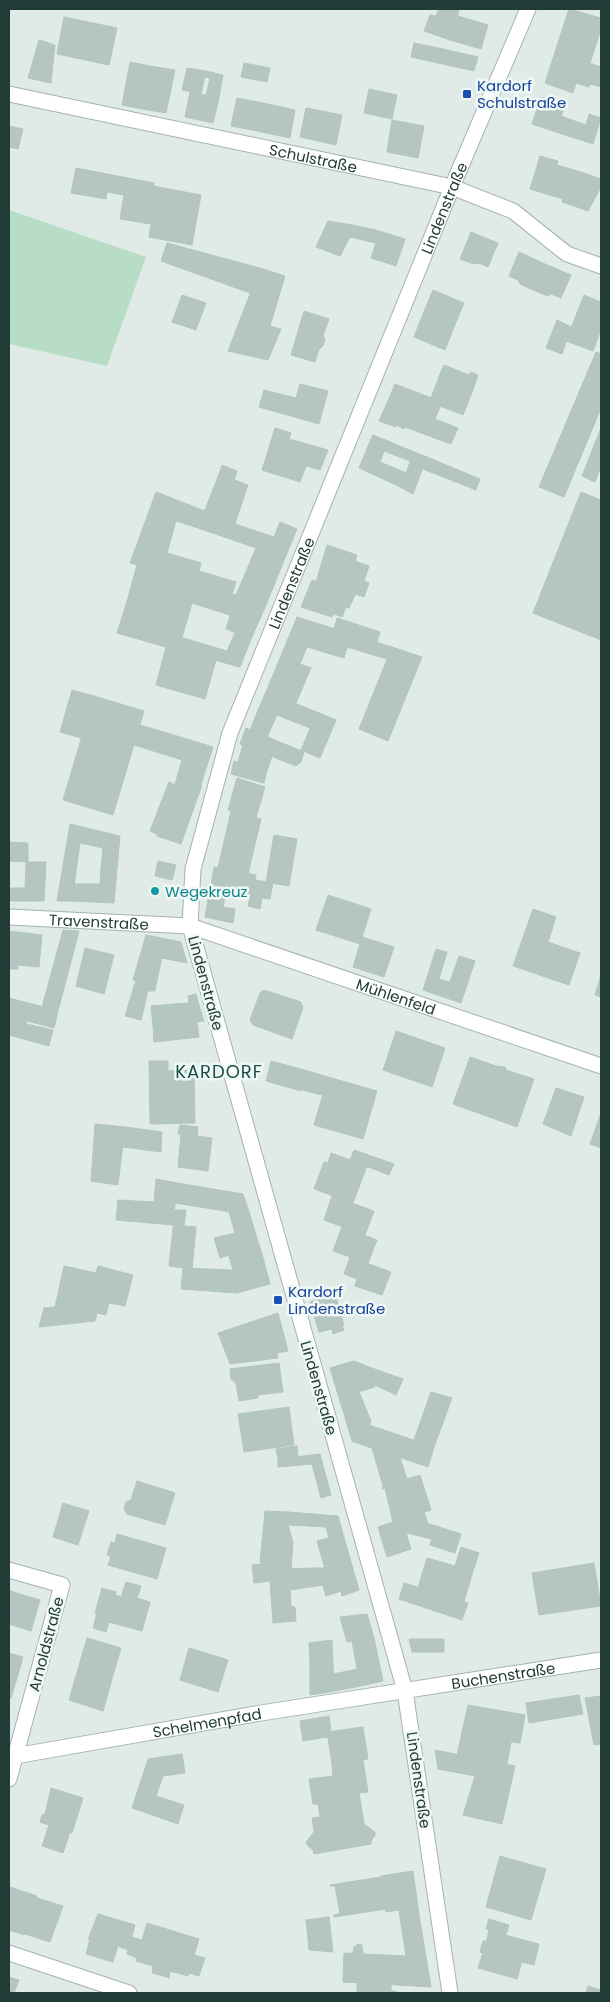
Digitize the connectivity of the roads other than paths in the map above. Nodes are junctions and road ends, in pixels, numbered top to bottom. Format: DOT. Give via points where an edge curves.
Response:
graph roads {
  1 [pos="524,11"];
  2 [pos="9,94"];
  3 [pos="452,187"];
  4 [pos="601,266"];
  5 [pos="9,917"];
  6 [pos="190,926"];
  7 [pos="601,1066"];
  8 [pos="9,1570"];
  9 [pos="601,1660"];
  10 [pos="405,1691"];
  11 [pos="12,1757"];
  12 [pos="9,1779"];
  13 [pos="9,1952"];
  14 [pos="129,1993"];
  15 [pos="450,1993"];
  1 -- 3 [label="street, Lindenstraße"];
  2 -- 3 [label="street, Schulstraße"];
  3 -- 4 [label="street, Schulstraße" via="513,211 568,254"];
  3 -- 6 [label="street, Lindenstraße" via="230,733 193,869"];
  5 -- 6 [label="street, Travenstraße"];
  6 -- 7 [label="street, Mühlenfeld"];
  6 -- 10 [label="street, Lindenstraße"];
  8 -- 11 [label="street, Arnoldstraße" via="62,1585"];
  9 -- 10 [label="street, Buchenstraße"];
  10 -- 11 [label="street, Schelmenpfad"];
  10 -- 15 [label="street, Lindenstraße"];
  11 -- 12 [label="street"];
  13 -- 14 [label="street"];
}
